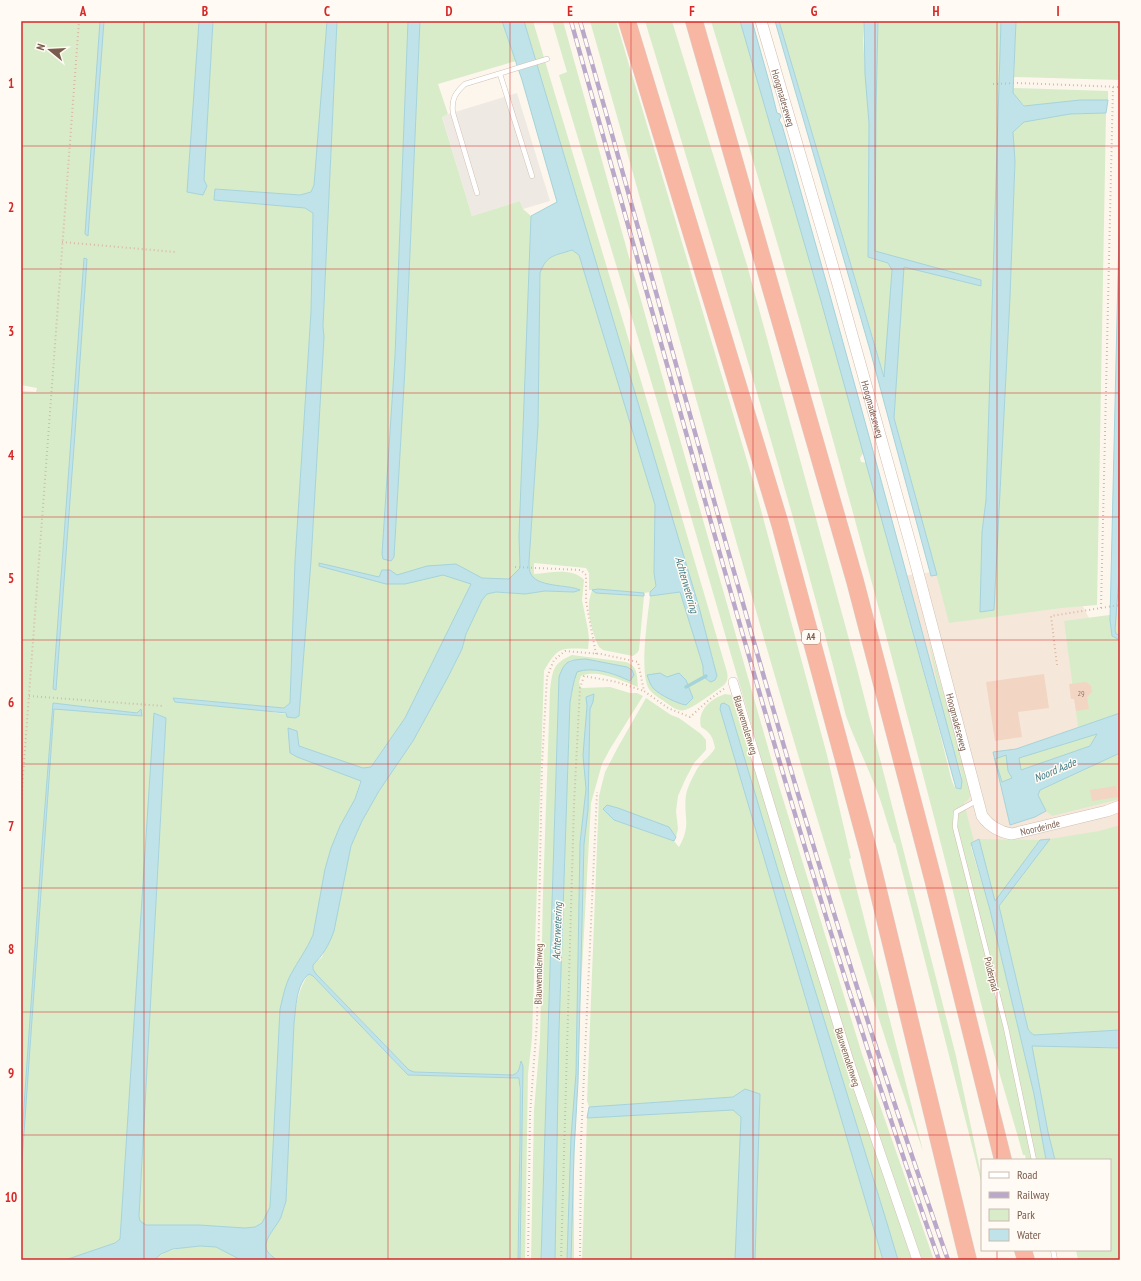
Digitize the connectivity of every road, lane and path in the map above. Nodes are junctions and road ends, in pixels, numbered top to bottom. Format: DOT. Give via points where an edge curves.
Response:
graph roads {
  1 [pos="79,21"];
  2 [pos="627,21"];
  3 [pos="694,21"];
  4 [pos="761,21"];
  5 [pos="547,59"];
  6 [pos="500,74"];
  7 [pos="993,84"];
  8 [pos="1113,87"];
  9 [pos="1120,87"];
  10 [pos="532,176"];
  11 [pos="477,193"];
  12 [pos="62,242"];
  13 [pos="175,252"];
  14 [pos="515,567"];
  15 [pos="1120,605"];
  16 [pos="1101,608"];
  17 [pos="596,654"];
  18 [pos="1056,665"];
  19 [pos="733,682"];
  20 [pos="644,691"];
  21 [pos="29,696"];
  22 [pos="163,706"];
  23 [pos="596,792"];
  24 [pos="978,800"];
  25 [pos="21,803"];
  26 [pos="1120,806"];
  27 [pos="1003,1159"];
  28 [pos="1034,1159"];
  29 [pos="528,1260"];
  30 [pos="561,1260"];
  31 [pos="580,1260"];
  32 [pos="917,1260"];
  33 [pos="968,1260"];
  1 -- 12 [label="path"];
  2 -- 33 [label="highway, A4" via="780,524 869,854"];
  3 -- 27 [label="highway" via="855,581"];
  4 -- 24 [label="street, Hoogmadeseweg" via="840,288"];
  5 -- 6 [label="lane"];
  6 -- 10 [label="lane"];
  6 -- 11 [label="lane" via="465,84 453,98 453,113"];
  7 -- 8 [label="path"];
  8 -- 9 [label="path"];
  8 -- 16 [label="path"];
  12 -- 13 [label="path"];
  12 -- 21 [label="path"];
  14 -- 17 [label="path" via="580,570 586,576 586,601"];
  15 -- 16 [label="path"];
  16 -- 18 [label="path" via="1051,616"];
  17 -- 20 [label="path, Blauwemolenweg" via="638,662"];
  17 -- 29 [label="path, Blauwemolenweg" via="565,651 554,660 547,677 542,764 537,1022 530,1114"];
  19 -- 20 [label="path, Blauwemolenweg" via="690,717 668,708"];
  19 -- 32 [label="street, Blauwemolenweg" via="851,1067"];
  20 -- 30 [label="path" via="617,682 584,676 580,688 574,804"];
  21 -- 22 [label="path"];
  21 -- 25 [label="path"];
  23 -- 31 [label="path" via="582,1141"];
  24 -- 26 [label="street, Noordeinde" via="986,822 1002,833 1012,834"];
  24 -- 28 [label="lane, Polderpad" via="956,812 956,827 1006,1028"];
}
